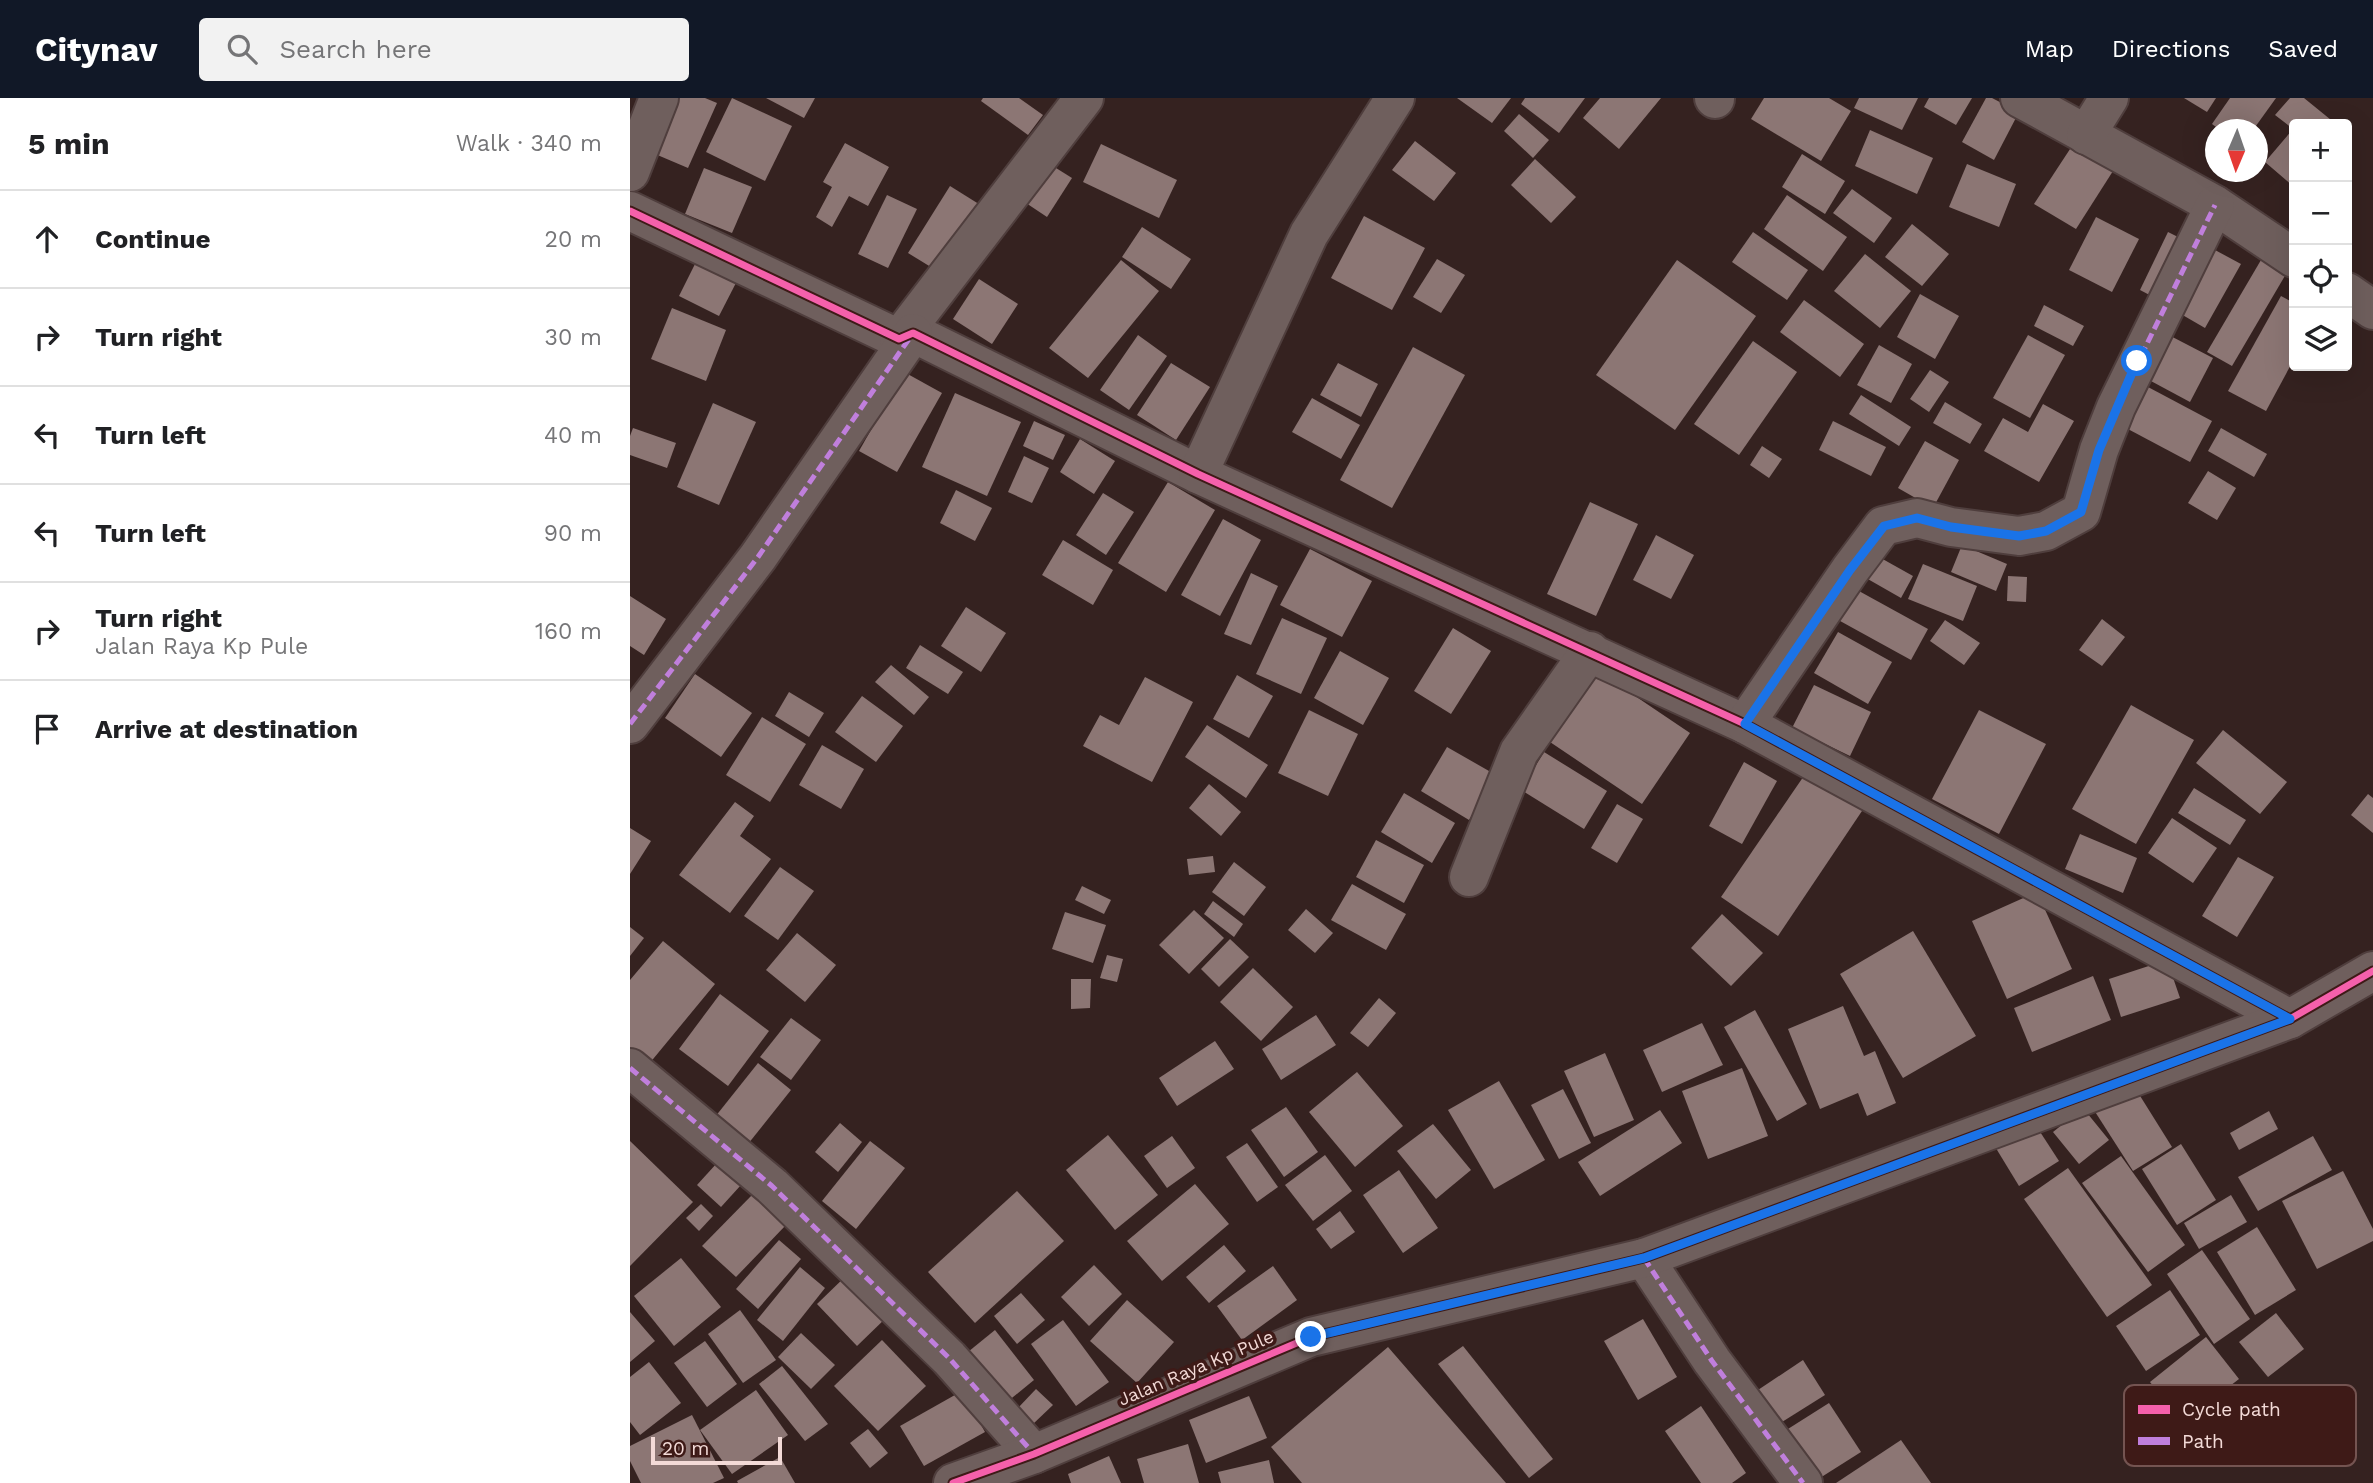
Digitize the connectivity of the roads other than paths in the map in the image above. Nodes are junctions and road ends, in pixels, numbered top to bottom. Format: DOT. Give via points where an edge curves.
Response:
graph roads {
  1 [pos="659,98"];
  2 [pos="1084,98"];
  3 [pos="1395,98"];
  4 [pos="2020,98"];
  5 [pos="2109,98"];
  6 [pos="2086,135"];
  7 [pos="630,172"];
  8 [pos="2215,205"];
  9 [pos="630,211"];
  10 [pos="2289,254"];
  11 [pos="2352,295"];
  12 [pos="2373,310"];
  13 [pos="906,336"];
  14 [pos="1198,474"];
  15 [pos="1590,651"];
  16 [pos="630,724"];
  17 [pos="1745,724"];
  18 [pos="1469,877"];
  19 [pos="2373,971"];
  20 [pos="2290,1019"];
  21 [pos="630,1068"];
  22 [pos="1644,1258"];
  23 [pos="1034,1454"];
  24 [pos="953,1483"];
  25 [pos="1803,1483"];
  1 -- 7 [label="street"];
  2 -- 13 [label="street"];
  3 -- 14 [label="street" via="1309,234"];
  4 -- 6 [label="street"];
  5 -- 6 [label="street"];
  6 -- 8 [label="street"];
  8 -- 10 [label="street"];
  8 -- 17 [label="street" via="2116,407 2081,512 2046,531 2019,536 1917,518 1884,526"];
  9 -- 13 [label="street"];
  11 -- 12 [label="street"];
  13 -- 14 [label="street"];
  13 -- 16 [label="street" via="758,557"];
  14 -- 15 [label="street"];
  15 -- 17 [label="street"];
  15 -- 18 [label="street" via="1519,752"];
  17 -- 20 [label="street"];
  19 -- 20 [label="street, Jalan Raya Kp Pule"];
  20 -- 22 [label="street, Jalan Raya Kp Pule"];
  21 -- 23 [label="street" via="772,1186 949,1358"];
  22 -- 23 [label="street, Jalan Raya Kp Pule" via="1311,1337"];
  22 -- 25 [label="street"];
  23 -- 24 [label="street, Jalan Raya Kp Pule"];
}
